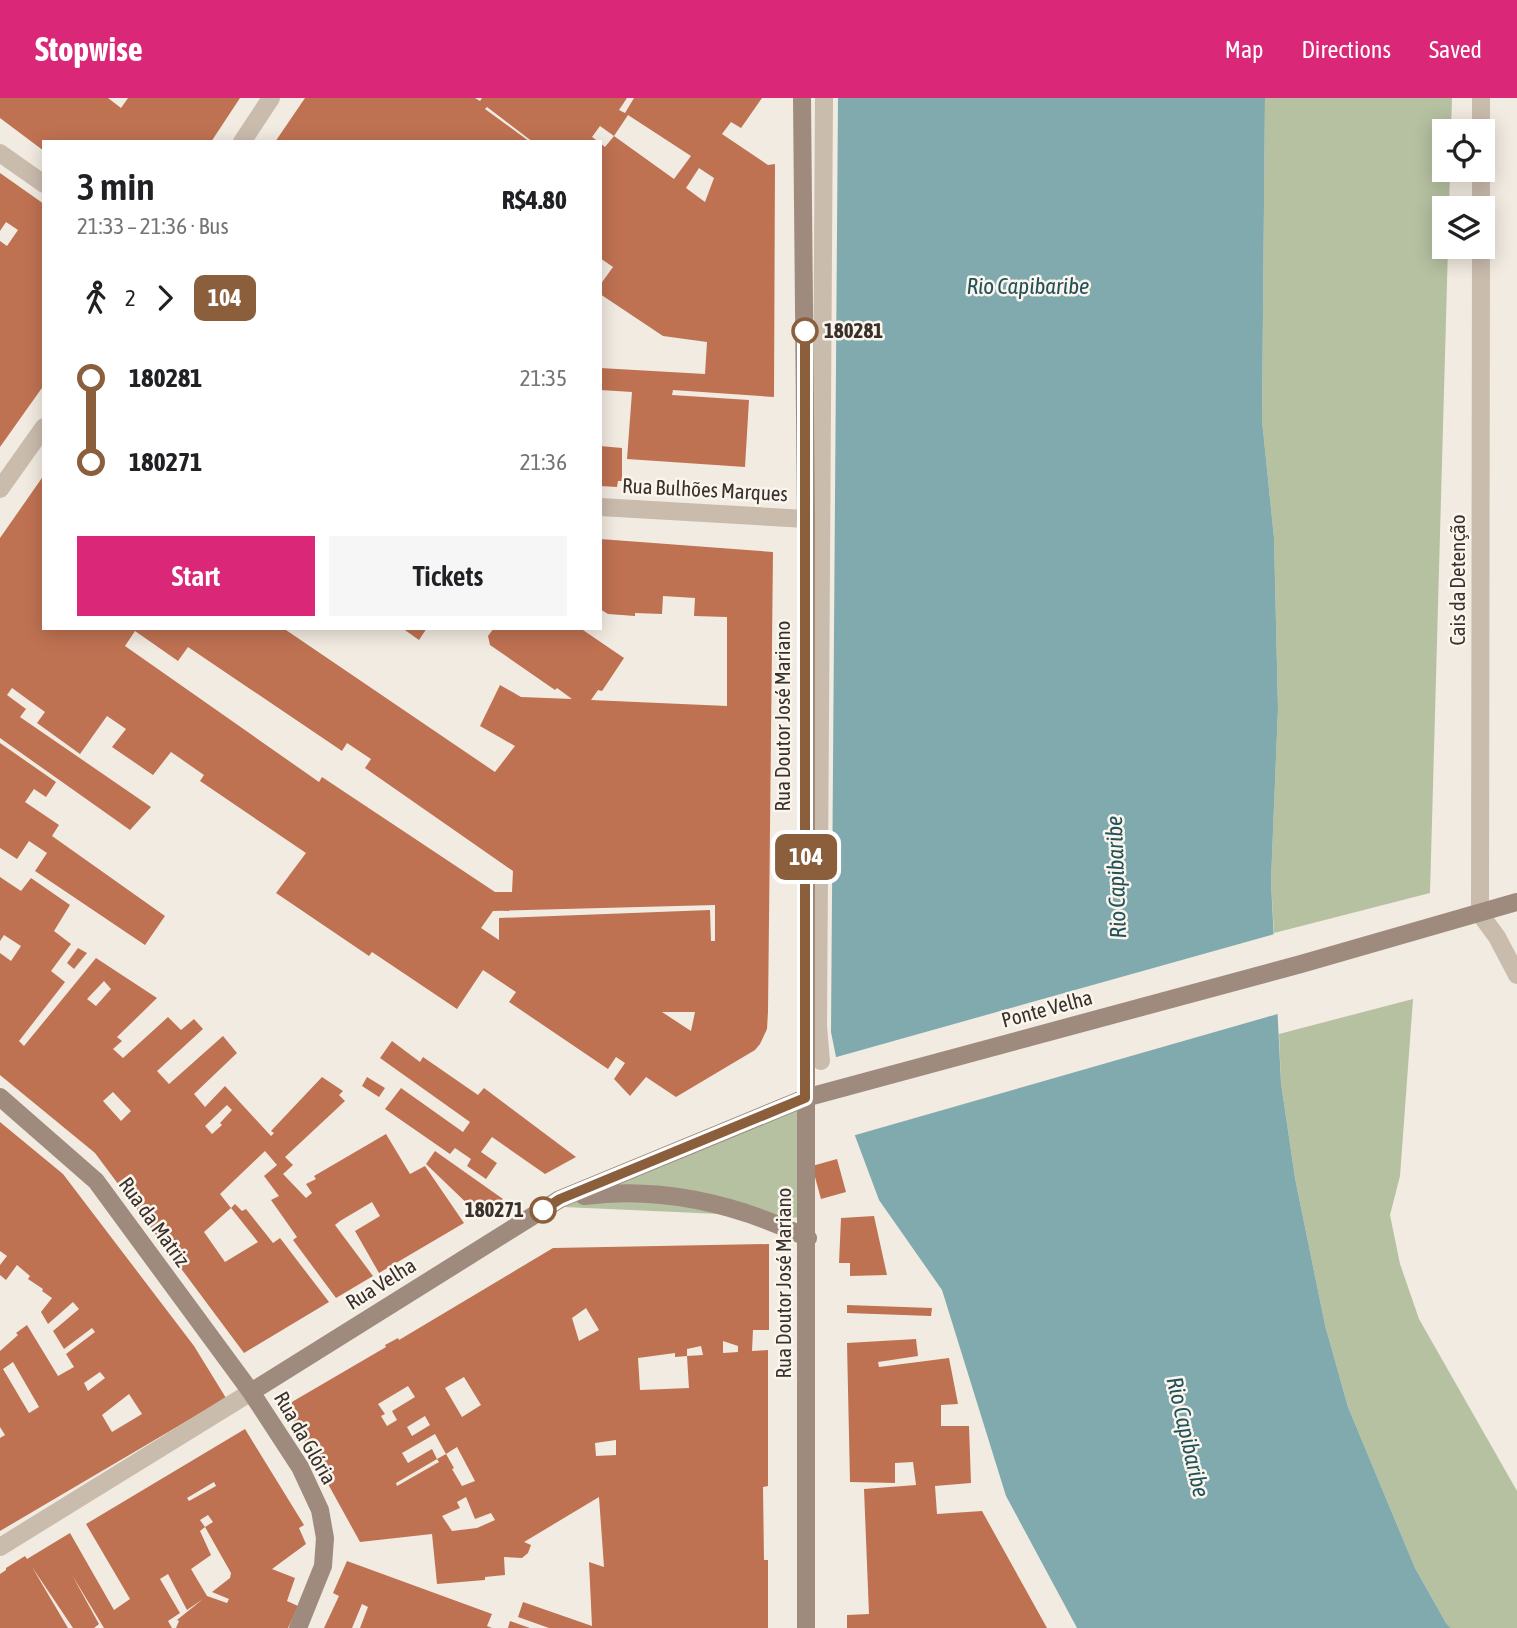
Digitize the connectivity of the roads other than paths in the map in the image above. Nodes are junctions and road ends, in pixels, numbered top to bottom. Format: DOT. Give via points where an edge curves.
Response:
graph roads {
  1 [pos="271,98"];
  2 [pos="802,98"];
  3 [pos="824,98"];
  4 [pos="1481,98"];
  5 [pos="1481,119"];
  6 [pos="243,140"];
  7 [pos="0,153"];
  8 [pos="42,183"];
  9 [pos="1481,259"];
  10 [pos="42,430"];
  11 [pos="0,489"];
  12 [pos="602,507"];
  13 [pos="806,519"];
  14 [pos="1517,902"];
  15 [pos="1480,914"];
  16 [pos="1517,975"];
  17 [pos="821,1061"];
  18 [pos="0,1097"];
  19 [pos="805,1098"];
  20 [pos="560,1199"];
  21 [pos="808,1238"];
  22 [pos="251,1392"];
  23 [pos="0,1547"];
  24 [pos="298,1628"];
  25 [pos="806,1628"];
  1 -- 6 [label="street"];
  2 -- 13 [label="street, Rua Doutor José Mariano"];
  3 -- 17 [label="street"];
  4 -- 5 [label="street"];
  7 -- 8 [label="street"];
  9 -- 15 [label="street, Cais da Detenção"];
  10 -- 11 [label="street"];
  12 -- 13 [label="street, Rua Bulhões Marques"];
  13 -- 19 [label="street, Rua Doutor José Mariano"];
  14 -- 15 [label="street, Ponte Velha"];
  15 -- 16 [label="street"];
  15 -- 19 [label="street, Ponte Velha"];
  18 -- 22 [label="street, Rua da Matriz" via="96,1181"];
  19 -- 20 [label="street, Rua Velha"];
  19 -- 21 [label="street, Rua Doutor José Mariano"];
  20 -- 21 [label="street" via="600,1194 682,1196 760,1216"];
  20 -- 22 [label="street, Rua Velha"];
  21 -- 25 [label="street, Rua Doutor José Mariano"];
  22 -- 23 [label="street, Rua Velha"];
  22 -- 24 [label="street, Rua da Glória" via="300,1467 320,1510 323,1566"];
}
